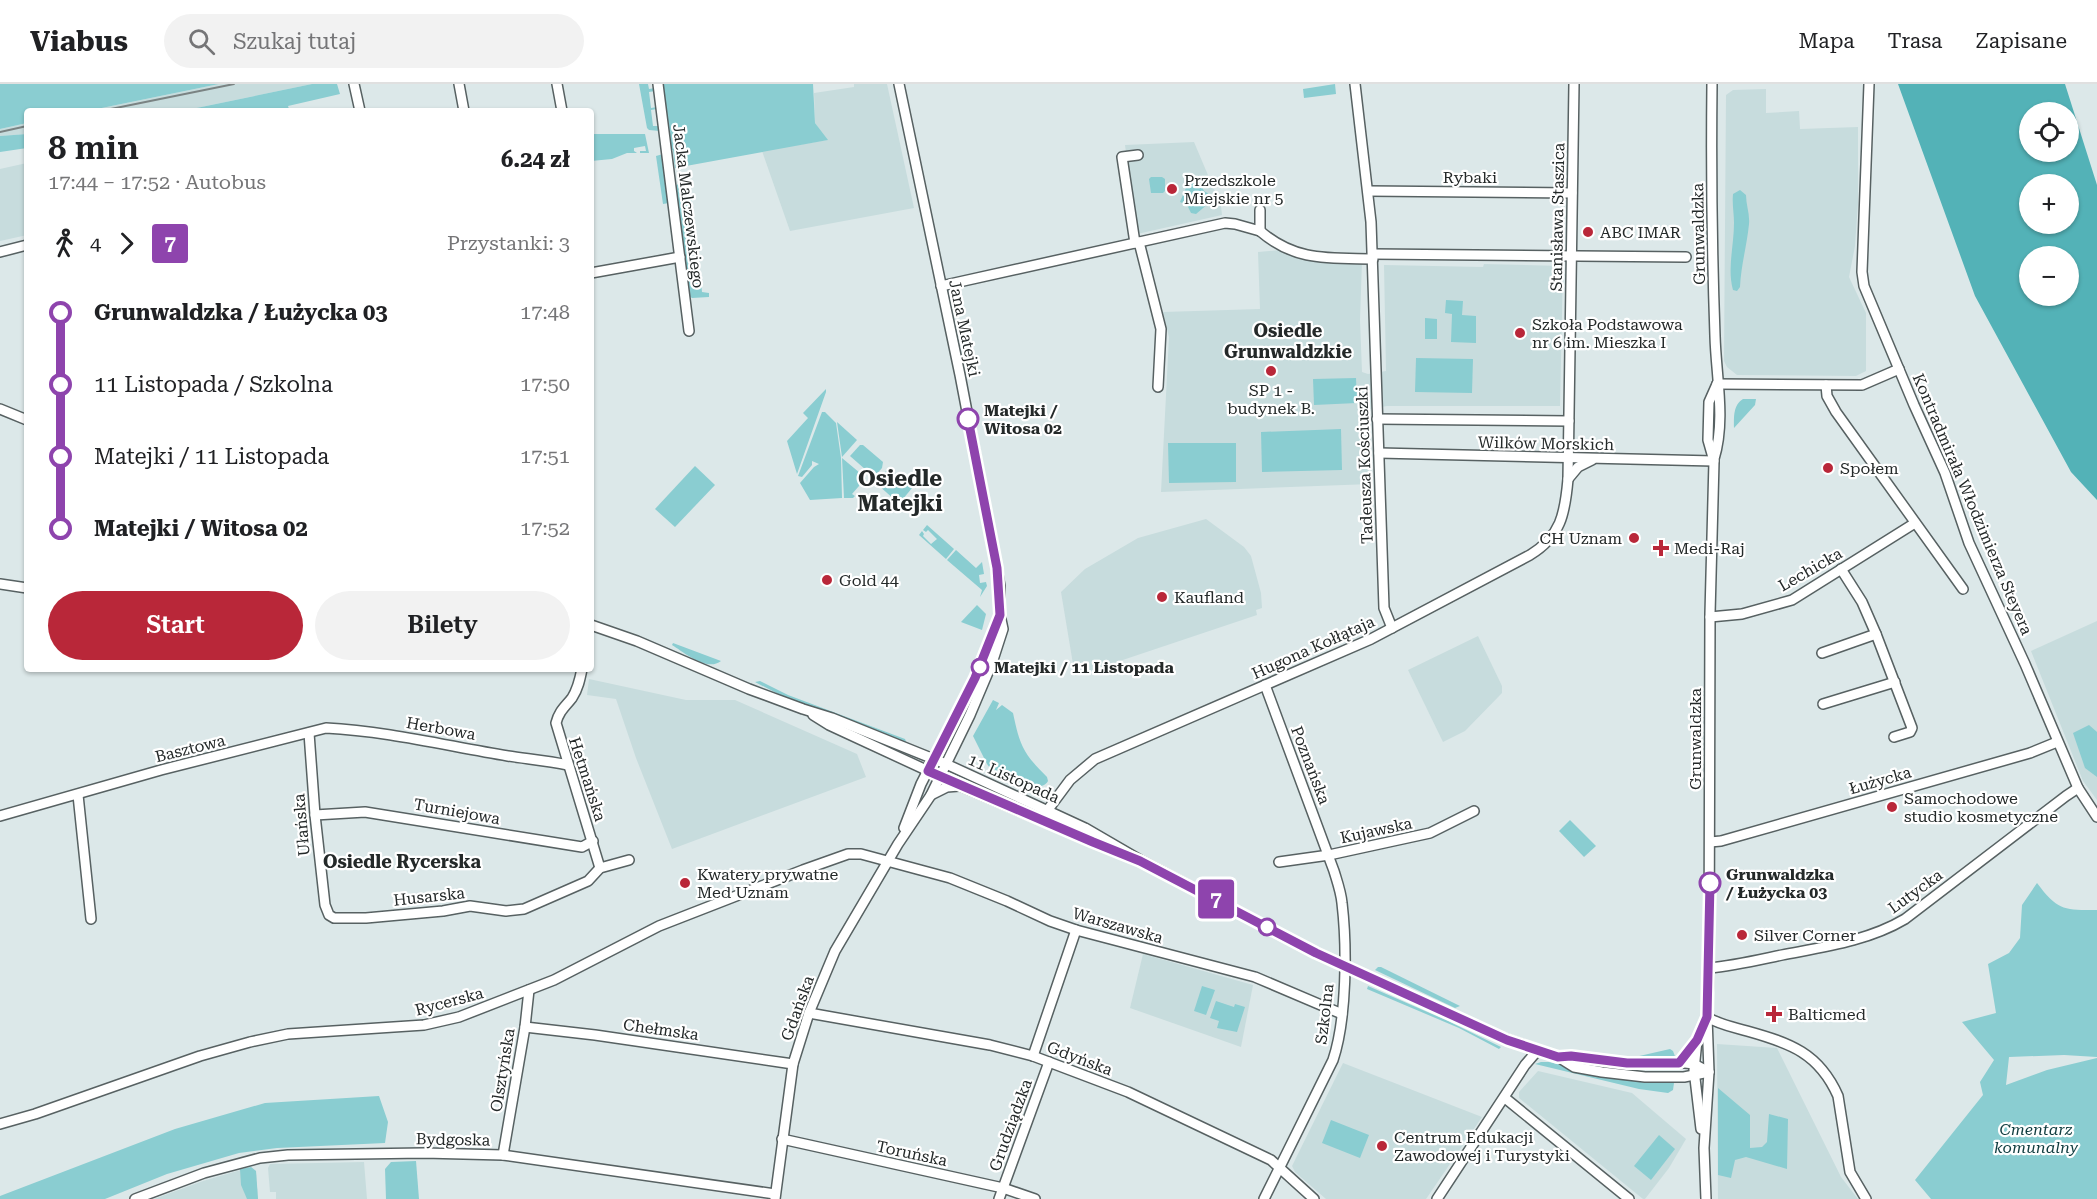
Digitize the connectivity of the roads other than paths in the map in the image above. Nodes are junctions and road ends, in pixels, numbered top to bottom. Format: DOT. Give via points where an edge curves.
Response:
graph roads {
  1 [pos="354,84"];
  2 [pos="459,84"];
  3 [pos="557,84"];
  4 [pos="658,84"];
  5 [pos="899,84"];
  6 [pos="1355,84"];
  7 [pos="1574,84"];
  8 [pos="1712,84"];
  9 [pos="1869,84"];
  10 [pos="359,108"];
  11 [pos="463,108"];
  12 [pos="561,108"];
  13 [pos="1138,155"];
  14 [pos="1368,191"];
  15 [pos="1572,193"];
  16 [pos="1260,210"];
  17 [pos="1261,233"];
  18 [pos="1137,243"];
  19 [pos="24,246"];
  20 [pos="0,252"];
  21 [pos="1373,256"];
  22 [pos="681,257"];
  23 [pos="1571,257"];
  24 [pos="1686,257"];
  25 [pos="594,272"];
  26 [pos="941,286"];
  27 [pos="689,331"];
  28 [pos="1899,369"];
  29 [pos="1717,384"];
  30 [pos="1826,385"];
  31 [pos="1158,387"];
  32 [pos="0,409"];
  33 [pos="24,419"];
  34 [pos="1377,419"];
  35 [pos="1569,421"];
  36 [pos="1379,453"];
  37 [pos="1569,459"];
  38 [pos="1594,459"];
  39 [pos="1714,461"];
  40 [pos="1568,479"];
  41 [pos="1915,523"];
  42 [pos="1841,569"];
  43 [pos="0,584"];
  44 [pos="24,588"];
  45 [pos="1963,589"];
  46 [pos="1000,615"];
  47 [pos="1710,616"];
  48 [pos="594,627"];
  49 [pos="1392,628"];
  50 [pos="1876,634"];
  51 [pos="1822,653"];
  52 [pos="582,672"];
  53 [pos="1895,682"];
  54 [pos="1265,685"];
  55 [pos="1823,704"];
  56 [pos="803,709"];
  57 [pos="309,733"];
  58 [pos="1894,737"];
  59 [pos="943,739"];
  60 [pos="2057,742"];
  61 [pos="955,745"];
  62 [pos="913,750"];
  63 [pos="934,758"];
  64 [pos="908,762"];
  65 [pos="946,764"];
  66 [pos="568,765"];
  67 [pos="928,771"];
  68 [pos="969,774"];
  69 [pos="940,776"];
  70 [pos="963,787"];
  71 [pos="2078,788"];
  72 [pos="919,789"];
  73 [pos="78,795"];
  74 [pos="931,795"];
  75 [pos="1046,810"];
  76 [pos="1474,811"];
  77 [pos="315,815"];
  78 [pos="0,816"];
  79 [pos="2097,817"];
  80 [pos="1041,819"];
  81 [pos="593,841"];
  82 [pos="1710,842"];
  83 [pos="898,844"];
  84 [pos="1329,855"];
  85 [pos="629,860"];
  86 [pos="888,861"];
  87 [pos="1140,861"];
  88 [pos="1279,862"];
  89 [pos="600,868"];
  90 [pos="328,915"];
  91 [pos="91,919"];
  92 [pos="1076,930"];
  93 [pos="1344,966"];
  94 [pos="1709,968"];
  95 [pos="529,990"];
  96 [pos="809,1013"];
  97 [pos="1342,1014"];
  98 [pos="1707,1017"];
  99 [pos="525,1027"];
  100 [pos="1697,1040"];
  101 [pos="1537,1051"];
  102 [pos="1033,1056"];
  103 [pos="1558,1057"];
  104 [pos="1049,1062"];
  105 [pos="1627,1063"];
  106 [pos="1679,1063"];
  107 [pos="793,1064"];
  108 [pos="1694,1064"];
  109 [pos="1709,1072"];
  110 [pos="1625,1075"];
  111 [pos="1694,1076"];
  112 [pos="1505,1098"];
  113 [pos="0,1124"];
  114 [pos="782,1139"];
  115 [pos="1704,1148"];
  116 [pos="503,1155"];
  117 [pos="1279,1169"];
  118 [pos="1003,1188"];
  119 [pos="775,1196"];
  120 [pos="135,1199"];
  121 [pos="999,1199"];
  122 [pos="1035,1199"];
  123 [pos="1264,1199"];
  124 [pos="1314,1199"];
  125 [pos="1437,1199"];
  126 [pos="1629,1199"];
  127 [pos="1706,1199"];
  128 [pos="1866,1199"];
  1 -- 10 [label="street"];
  2 -- 11 [label="street"];
  3 -- 12 [label="street"];
  4 -- 22 [label="street, Jacka Malczewskiego"];
  5 -- 26 [label="street, Jana Matejki"];
  6 -- 14 [label="street, Tadeusza Kościuszki"];
  7 -- 15 [label="street, Stanisława Staszica"];
  8 -- 29 [label="street, Grunwaldzka" via="1712,273"];
  9 -- 28 [label="street" via="1864,286"];
  13 -- 18 [label="street" via="1122,157"];
  14 -- 15 [label="street, Rybaki"];
  14 -- 21 [label="street, Tadeusza Kościuszki"];
  15 -- 23 [label="street, Stanisława Staszica"];
  16 -- 17 [label="street"];
  17 -- 18 [label="street" via="1225,223"];
  17 -- 21 [label="street" via="1280,247 1309,257"];
  18 -- 26 [label="street"];
  18 -- 31 [label="street" via="1161,329"];
  19 -- 20 [label="street"];
  21 -- 23 [label="street"];
  21 -- 34 [label="street, Tadeusza Kościuszki"];
  22 -- 25 [label="street"];
  22 -- 27 [label="street, Jacka Malczewskiego"];
  23 -- 24 [label="street"];
  23 -- 35 [label="street, Stanisława Staszica"];
  26 -- 46 [label="street, Jana Matejki" via="997,568"];
  28 -- 30 [label="street, Kontradmirała Włodzimierza Steyera" via="1869,383"];
  28 -- 60 [label="street, Kontradmirała Włodzimierza Steyera" via="1945,473 1969,543"];
  29 -- 30 [label="street, Kontradmirała Włodzimierza Steyera"];
  29 -- 39 [label="street, Grunwaldzka" via="1709,402 1708,440"];
  30 -- 41 [label="street" via="1836,412"];
  32 -- 33 [label="street"];
  34 -- 35 [label="street, Wilków Morskich"];
  34 -- 36 [label="street, Tadeusza Kościuszki"];
  35 -- 37 [label="street, Stanisława Staszica"];
  36 -- 37 [label="street, Wilków Morskich"];
  36 -- 49 [label="street, Tadeusza Kościuszki" via="1384,608"];
  37 -- 38 [label="street, Wilków Morskich"];
  37 -- 40 [label="street, Hugona Kołłątaja"];
  38 -- 39 [label="street, Wilków Morskich"];
  38 -- 40 [label="street" via="1578,467"];
  39 -- 47 [label="street, Grunwaldzka"];
  40 -- 49 [label="street, Hugona Kołłątaja" via="1561,522 1542,546"];
  41 -- 42 [label="street, Lechicka"];
  41 -- 45 [label="street"];
  42 -- 47 [label="street, Lechicka" via="1792,600 1742,614"];
  42 -- 50 [label="street"];
  43 -- 44 [label="street"];
  46 -- 59 [label="street, Jana Matejki" via="975,678"];
  46 -- 61 [label="street, Jana Matejki" via="1003,629 999,644"];
  47 -- 82 [label="street, Grunwaldzka"];
  48 -- 56 [label="street, 11 Listopada"];
  49 -- 54 [label="street, Hugona Kołłątaja"];
  50 -- 51 [label="street"];
  50 -- 53 [label="street"];
  52 -- 66 [label="street, Hetmańska" via="573,696 559,712 556,723"];
  53 -- 55 [label="street"];
  53 -- 58 [label="street" via="1912,728"];
  54 -- 75 [label="street, Hugona Kołłątaja" via="1095,759 1070,780"];
  54 -- 84 [label="street, Poznańska"];
  56 -- 62 [label="street, 11 Listopada"];
  56 -- 64 [label="street, 11 Listopada"];
  57 -- 66 [label="street, Herbowa" via="326,728 352,729"];
  57 -- 73 [label="street, Basztowa"];
  57 -- 77 [label="street, Ułańska"];
  59 -- 62 [label="street" via="924,750"];
  59 -- 63 [label="street, Jana Matejki"];
  60 -- 71 [label="street, Kontradmirała Włodzimierza Steyera"];
  60 -- 82 [label="street, Łużycka"];
  61 -- 65 [label="street, Jana Matejki"];
  61 -- 68 [label="street" via="956,758"];
  62 -- 63 [label="street, 11 Listopada"];
  63 -- 65 [label="street, 11 Listopada"];
  63 -- 67 [label="street, Jana Matejki"];
  64 -- 67 [label="street, 11 Listopada"];
  64 -- 72 [label="street" via="916,772"];
  65 -- 68 [label="street, 11 Listopada"];
  65 -- 69 [label="street, Gdańska"];
  66 -- 81 [label="street, Hetmańska"];
  67 -- 69 [label="street, 11 Listopada"];
  67 -- 72 [label="street, Gdańska"];
  68 -- 75 [label="street, 11 Listopada"];
  69 -- 70 [label="street, 11 Listopada"];
  69 -- 74 [label="street, Gdańska"];
  70 -- 74 [label="street" via="947,787"];
  70 -- 80 [label="street, 11 Listopada"];
  71 -- 79 [label="street, Kontradmirała Włodzimierza Steyera"];
  71 -- 94 [label="street, Lutycka" via="1886,930"];
  72 -- 83 [label="street, Gdańska"];
  73 -- 78 [label="street, Basztowa"];
  73 -- 91 [label="street"];
  74 -- 83 [label="street, Gdańska"];
  75 -- 80 [label="street, Hugona Kołłątaja"];
  75 -- 87 [label="street, 11 Listopada" via="1097,834"];
  76 -- 84 [label="street, Kujawska" via="1430,833"];
  77 -- 81 [label="street, Turniejowa" via="365,812 582,847"];
  77 -- 90 [label="street, Ułańska"];
  80 -- 87 [label="street, 11 Listopada"];
  81 -- 89 [label="street, Hetmańska"];
  82 -- 94 [label="street, Grunwaldzka"];
  83 -- 86 [label="street, Gdańska"];
  84 -- 88 [label="street, Kujawska"];
  84 -- 93 [label="street, Szkolna" via="1342,902"];
  85 -- 89 [label="street, Husarska"];
  86 -- 92 [label="street, Warszawska" via="950,878"];
  86 -- 95 [label="street, Rycerska" via="855,854 802,870 659,926"];
  86 -- 96 [label="street, Gdańska" via="835,951"];
  87 -- 93 [label="street, 11 Listopada"];
  89 -- 90 [label="street, Husarska" via="588,881 524,909 470,906 366,918"];
  92 -- 97 [label="street, Warszawska" via="1255,977"];
  92 -- 102 [label="street"];
  93 -- 97 [label="street, Szkolna"];
  93 -- 101 [label="street, 11 Listopada"];
  94 -- 98 [label="street, Grunwaldzka"];
  95 -- 99 [label="street, Olsztyńska"];
  95 -- 113 [label="street, Rycerska" via="459,1017 424,1025 288,1034 250,1042"];
  96 -- 102 [label="street, Gdyńska"];
  96 -- 107 [label="street, Gdańska"];
  97 -- 117 [label="street, Szkolna" via="1332,1059"];
  98 -- 100 [label="street, Grunwaldzka"];
  98 -- 109 [label="street, Grunwaldzka"];
  98 -- 128 [label="street" via="1718,1024 1774,1038 1802,1050 1816,1062 1838,1096 1850,1172"];
  99 -- 107 [label="street, Chełmska"];
  99 -- 116 [label="street, Olsztyńska"];
  100 -- 106 [label="street"];
  100 -- 108 [label="street, Grunwaldzka"];
  101 -- 103 [label="street, 11 Listopada"];
  101 -- 112 [label="street"];
  102 -- 104 [label="street, Gdyńska"];
  103 -- 105 [label="street, 11 Listopada"];
  103 -- 110 [label="street, 11 Listopada" via="1574,1067"];
  104 -- 117 [label="street, Gdyńska" via="1138,1097 1271,1160"];
  104 -- 118 [label="street, Grudziądzka"];
  105 -- 106 [label="street, 11 Listopada"];
  105 -- 110 [label="street"];
  106 -- 108 [label="street, 11 Listopada"];
  107 -- 114 [label="street, Gdańska"];
  108 -- 109 [label="street, 11 Listopada"];
  108 -- 111 [label="street, Grunwaldzka"];
  109 -- 111 [label="street, 11 Listopada"];
  109 -- 115 [label="street, Grunwaldzka"];
  110 -- 111 [label="street, 11 Listopada"];
  111 -- 115 [label="street, Grunwaldzka"];
  112 -- 125 [label="street"];
  112 -- 126 [label="street"];
  114 -- 118 [label="street, Toruńska"];
  114 -- 119 [label="street, Gdańska"];
  115 -- 127 [label="street, Grunwaldzka"];
  116 -- 119 [label="street, Bydgoska"];
  116 -- 120 [label="street, Bydgoska" via="269,1157 204,1173"];
  117 -- 123 [label="street, Szkolna"];
  117 -- 124 [label="street, Gdyńska"];
  118 -- 121 [label="street, Grudziądzka"];
  118 -- 122 [label="street, Toruńska"];
}
